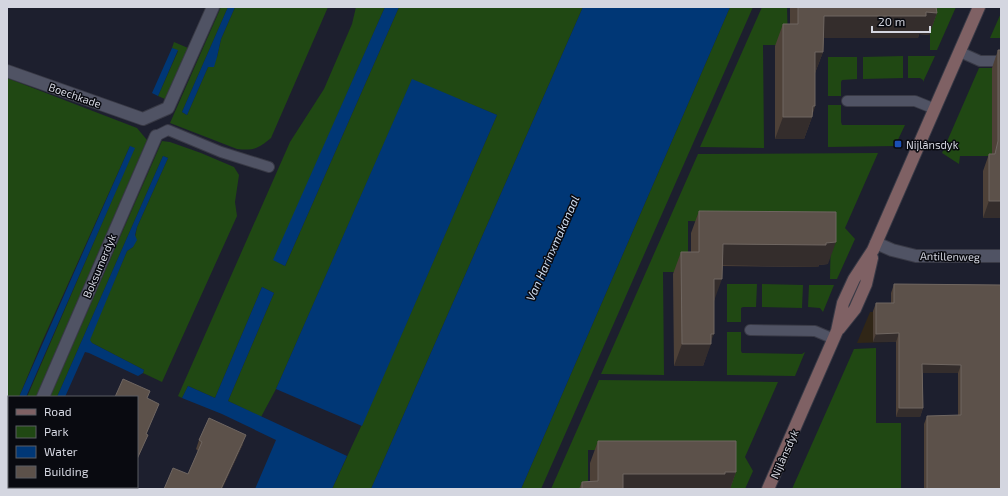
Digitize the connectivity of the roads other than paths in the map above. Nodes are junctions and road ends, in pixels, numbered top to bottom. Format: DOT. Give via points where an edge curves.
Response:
graph roads {
  1 [pos="213,7"];
  2 [pos="980,7"];
  3 [pos="960,52"];
  4 [pos="1001,61"];
  5 [pos="7,70"];
  6 [pos="847,101"];
  7 [pos="935,109"];
  8 [pos="156,136"];
  9 [pos="269,167"];
  10 [pos="875,247"];
  11 [pos="1001,256"];
  12 [pos="750,330"];
  13 [pos="835,335"];
  14 [pos="43,396"];
  15 [pos="768,489"];
  1 -- 5 [label="street, Boechkade" via="168,108 142,119"];
  2 -- 3 [label="street, Nijlânsdyk"];
  3 -- 4 [label="lane" via="980,61"];
  3 -- 7 [label="street, Nijlânsdyk"];
  6 -- 7 [label="lane" via="915,101"];
  7 -- 10 [label="street, Nijlânsdyk"];
  8 -- 9 [label="lane" via="168,130 220,152"];
  8 -- 14 [label="street, Boksumerdyk"];
  10 -- 11 [label="street, Antillenweg" via="916,256"];
  10 -- 13 [label="street, Nijlânsdyk" via="854,279 843,303"];
  12 -- 13 [label="lane" via="815,331"];
  13 -- 15 [label="street, Nijlânsdyk"];
}
